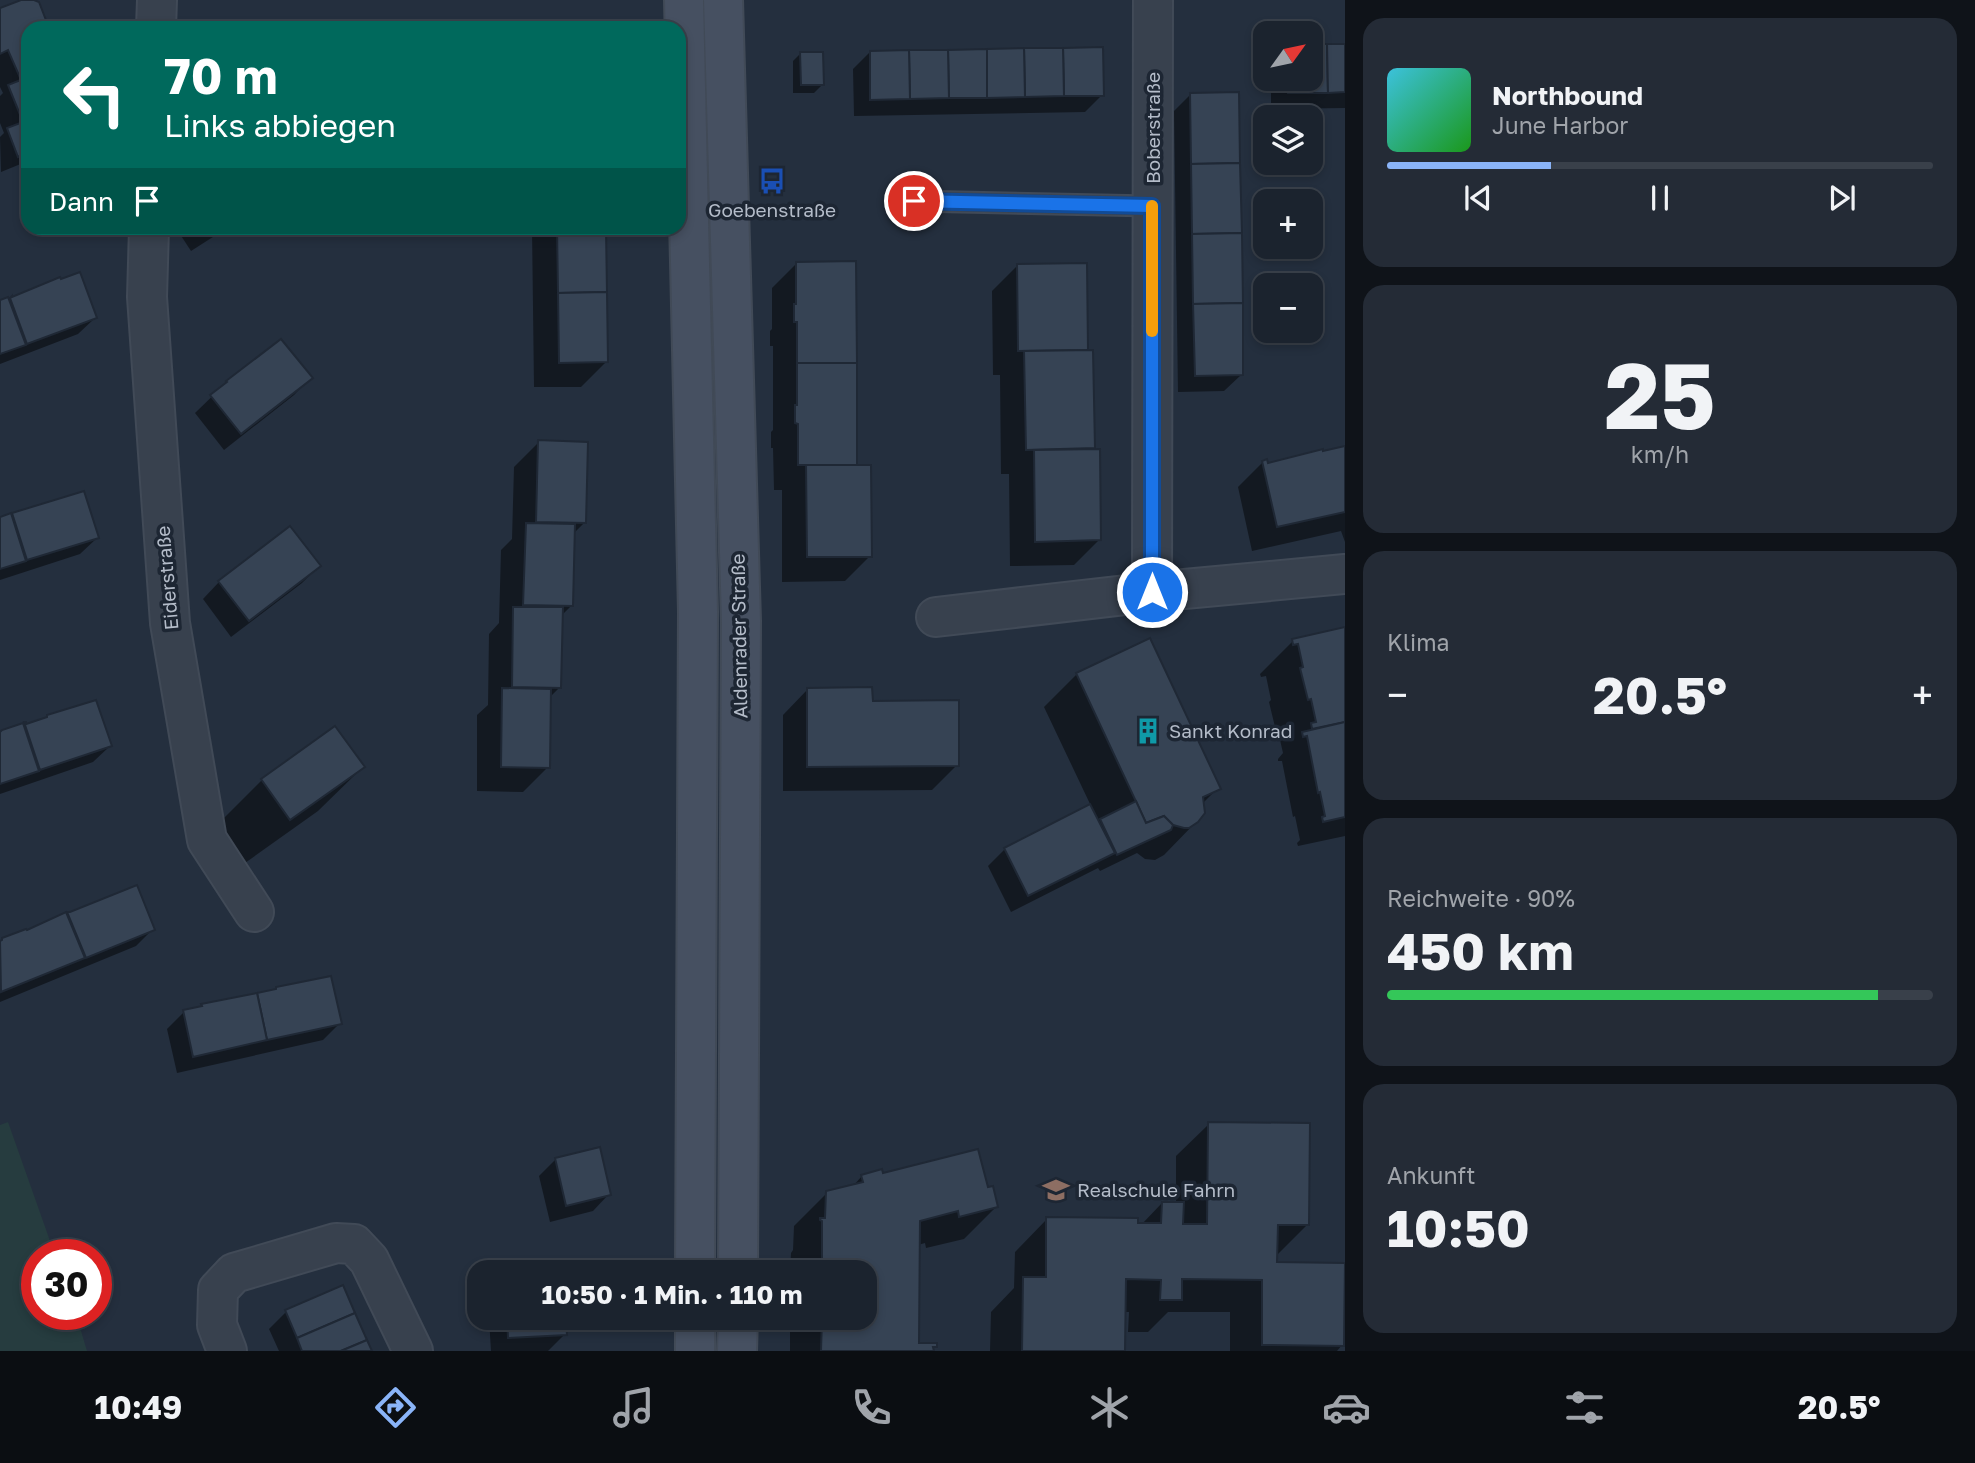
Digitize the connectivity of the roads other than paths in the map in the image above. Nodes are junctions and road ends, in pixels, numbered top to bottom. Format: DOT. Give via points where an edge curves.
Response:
graph roads {
  1 [pos="157,0"];
  2 [pos="684,0"];
  3 [pos="723,0"];
  4 [pos="1153,0"];
  5 [pos="156,21"];
  6 [pos="684,21"];
  7 [pos="686,87"];
  8 [pos="914,201"];
  9 [pos="1152,206"];
  10 [pos="149,235"];
  11 [pos="1345,575"];
  12 [pos="1152,592"];
  13 [pos="936,617"];
  14 [pos="254,912"];
  15 [pos="695,1260"];
  16 [pos="738,1260"];
  17 [pos="738,1330"];
  18 [pos="227,1351"];
  19 [pos="413,1351"];
  20 [pos="737,1351"];
  1 -- 5 [label="street"];
  2 -- 6 [label="street"];
  3 -- 16 [label="street, Aldenrader Straße" via="741,621"];
  4 -- 9 [label="street, Boberstraße"];
  7 -- 15 [label="street" via="698,612"];
  8 -- 9 [label="lane"];
  9 -- 12 [label="street, Boberstraße"];
  10 -- 14 [label="street, Eiderstraße" via="147,297 170,624 207,840"];
  11 -- 12 [label="street"];
  12 -- 13 [label="street"];
  17 -- 20 [label="street"];
  18 -- 19 [label="street" via="217,1325 218,1290 234,1273 336,1243 354,1244 369,1260"];
}
